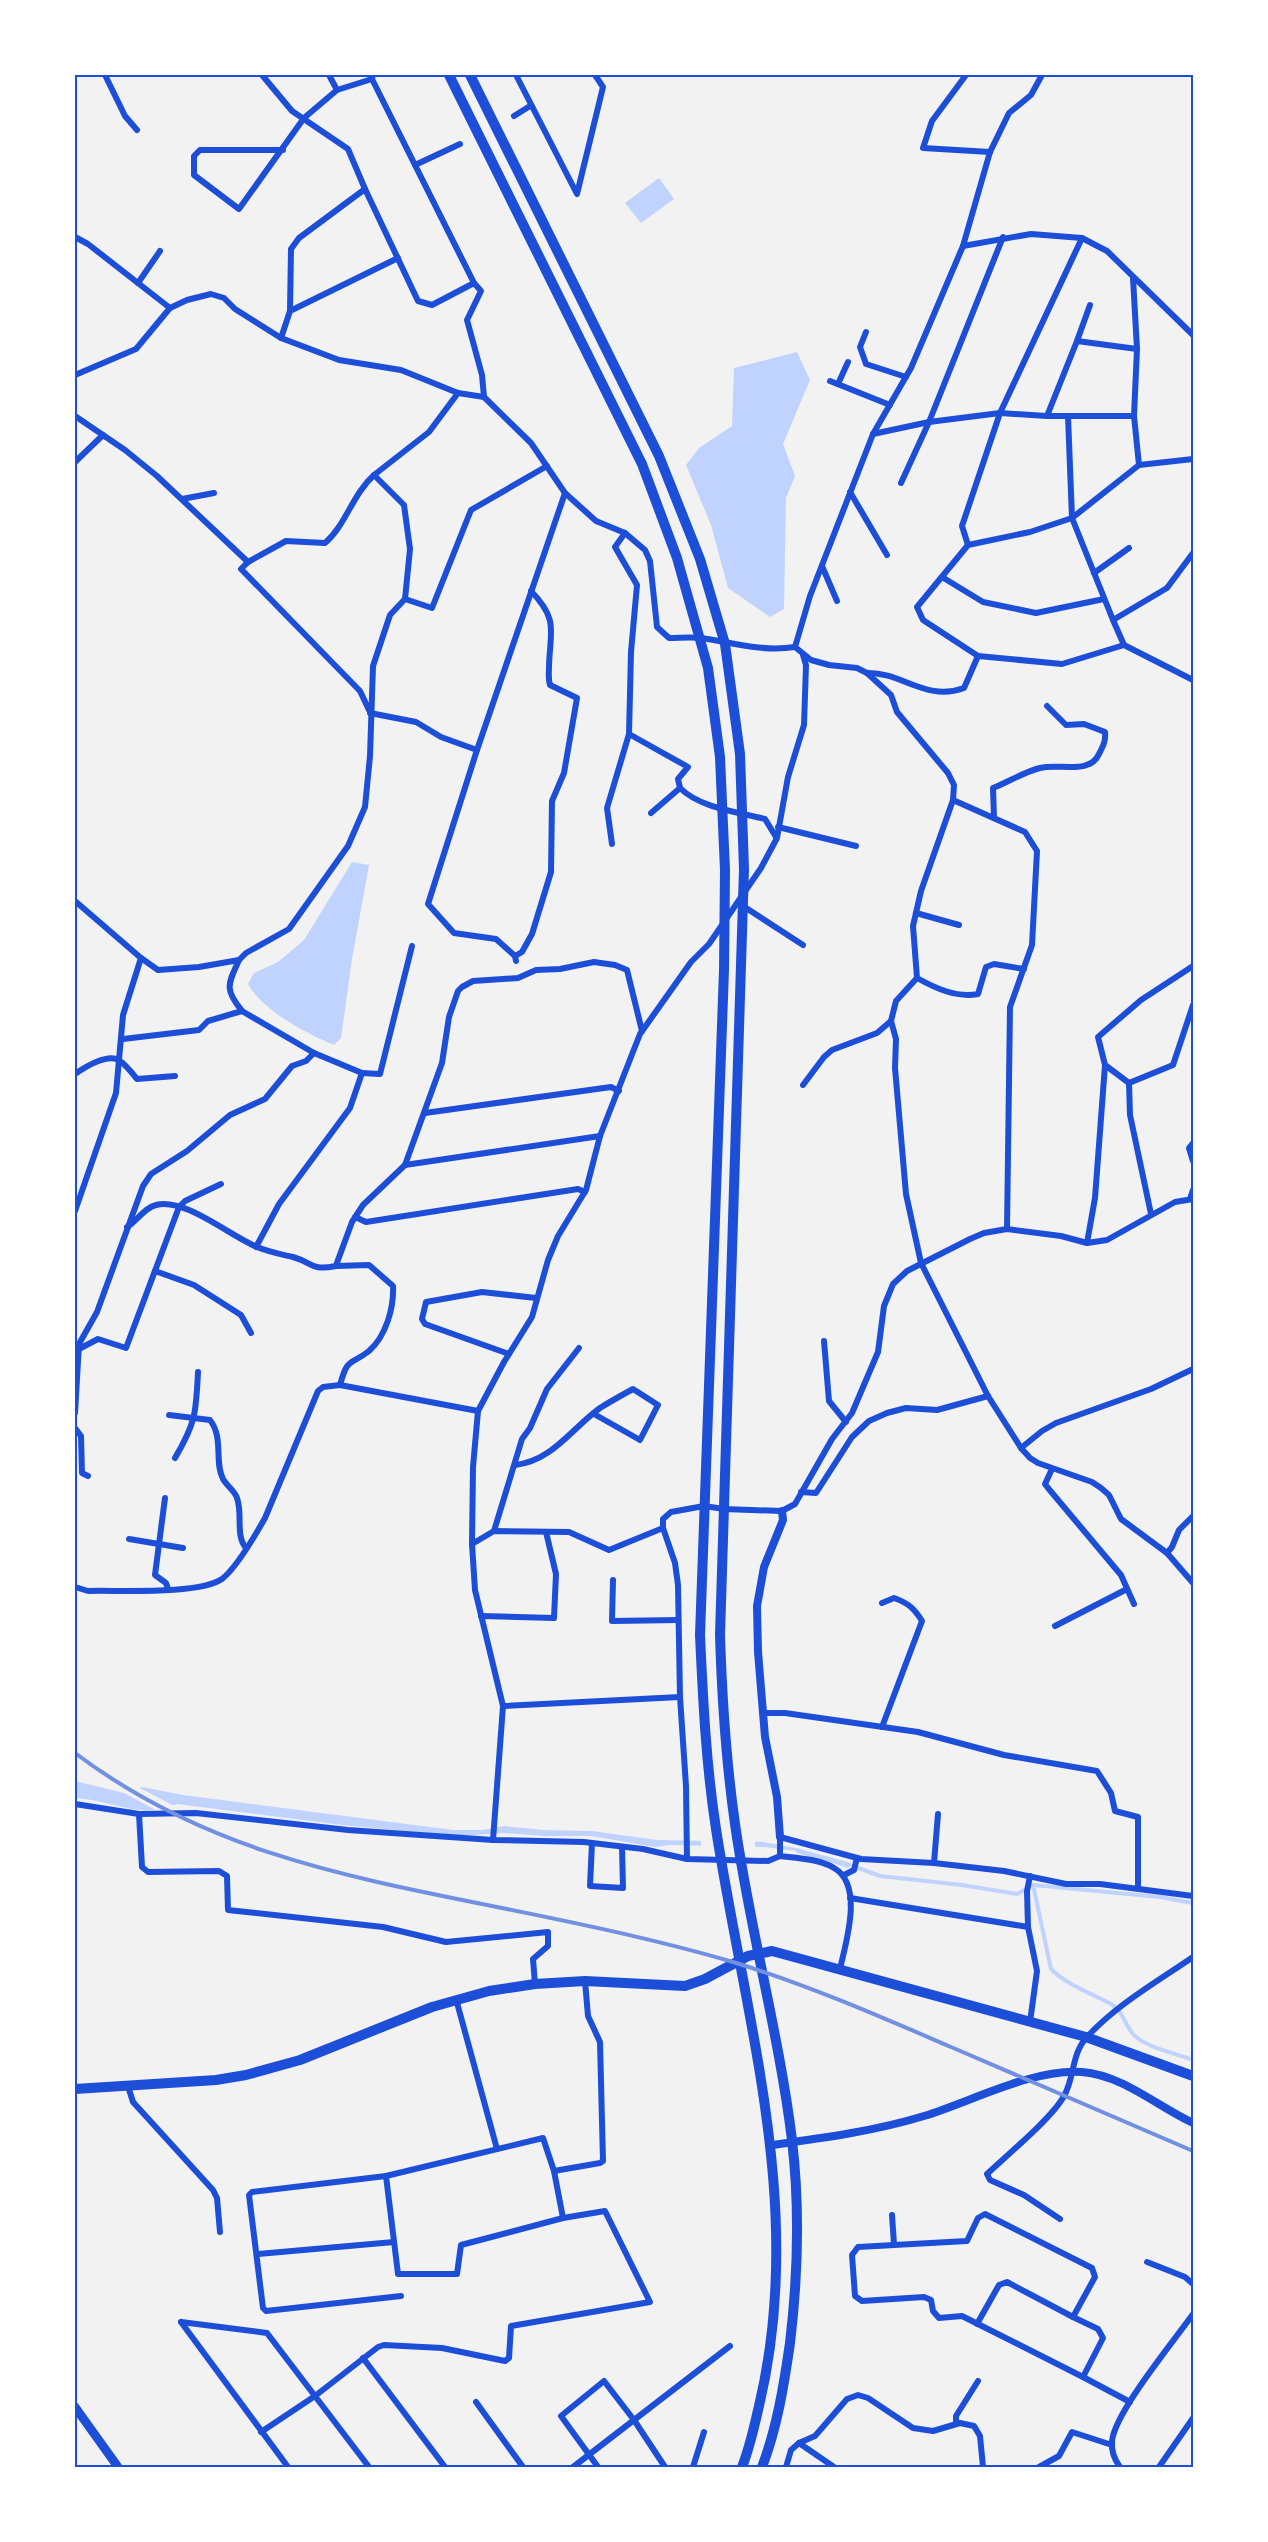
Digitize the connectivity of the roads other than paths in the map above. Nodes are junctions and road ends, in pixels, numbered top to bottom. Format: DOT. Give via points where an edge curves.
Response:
graph roads {
  1 [pos="105,75"];
  2 [pos="262,75"];
  3 [pos="329,75"];
  4 [pos="449,75"];
  5 [pos="470,75"];
  6 [pos="516,75"];
  7 [pos="595,75"];
  8 [pos="965,75"];
  9 [pos="1042,75"];
  10 [pos="373,77"];
  11 [pos="337,90"];
  12 [pos="530,106"];
  13 [pos="514,116"];
  14 [pos="304,117"];
  15 [pos="137,130"];
  16 [pos="460,144"];
  17 [pos="283,150"];
  18 [pos="990,152"];
  19 [pos="415,165"];
  20 [pos="365,189"];
  21 [pos="75,237"];
  22 [pos="1003,237"];
  23 [pos="1082,238"];
  24 [pos="963,246"];
  25 [pos="160,251"];
  26 [pos="398,258"];
  27 [pos="1133,277"];
  28 [pos="474,283"];
  29 [pos="138,284"];
  30 [pos="1090,305"];
  31 [pos="170,308"];
  32 [pos="290,311"];
  33 [pos="866,332"];
  34 [pos="1193,335"];
  35 [pos="281,338"];
  36 [pos="1077,341"];
  37 [pos="1137,349"];
  38 [pos="848,362"];
  39 [pos="75,375"];
  40 [pos="906,377"];
  41 [pos="830,381"];
  42 [pos="838,384"];
  43 [pos="458,393"];
  44 [pos="484,397"];
  45 [pos="890,405"];
  46 [pos="1000,413"];
  47 [pos="75,416"];
  48 [pos="1047,416"];
  49 [pos="1068,416"];
  50 [pos="1134,416"];
  51 [pos="929,422"];
  52 [pos="873,434"];
  53 [pos="103,435"];
  54 [pos="1193,459"];
  55 [pos="75,462"];
  56 [pos="1139,465"];
  57 [pos="548,466"];
  58 [pos="374,475"];
  59 [pos="901,483"];
  60 [pos="849,492"];
  61 [pos="214,493"];
  62 [pos="565,493"];
  63 [pos="182,499"];
  64 [pos="1072,518"];
  65 [pos="625,533"];
  66 [pos="968,545"];
  67 [pos="1130,548"];
  68 [pos="1193,553"];
  69 [pos="887,555"];
  70 [pos="248,562"];
  71 [pos="822,566"];
  72 [pos="1094,573"];
  73 [pos="942,578"];
  74 [pos="531,591"];
  75 [pos="405,599"];
  76 [pos="1104,599"];
  77 [pos="837,601"];
  78 [pos="1113,620"];
  79 [pos="700,638"];
  80 [pos="725,644"];
  81 [pos="1124,645"];
  82 [pos="795,647"];
  83 [pos="803,655"];
  84 [pos="978,656"];
  85 [pos="867,673"];
  86 [pos="1193,680"];
  87 [pos="1047,706"];
  88 [pos="370,713"];
  89 [pos="629,734"];
  90 [pos="477,750"];
  91 [pos="680,788"];
  92 [pos="953,801"];
  93 [pos="651,813"];
  94 [pos="994,818"];
  95 [pos="778,827"];
  96 [pos="777,838"];
  97 [pos="612,844"];
  98 [pos="856,846"];
  99 [pos="736,902"];
  100 [pos="76,903"];
  101 [pos="916,913"];
  102 [pos="959,925"];
  103 [pos="803,945"];
  104 [pos="412,946"];
  105 [pos="141,958"];
  106 [pos="239,960"];
  107 [pos="1193,966"];
  108 [pos="1024,969"];
  109 [pos="917,978"];
  110 [pos="1193,1005"];
  111 [pos="242,1011"];
  112 [pos="891,1021"];
  113 [pos="642,1031"];
  114 [pos="123,1039"];
  115 [pos="314,1053"];
  116 [pos="119,1059"];
  117 [pos="1105,1065"];
  118 [pos="362,1073"];
  119 [pos="75,1074"];
  120 [pos="175,1076"];
  121 [pos="1129,1083"];
  122 [pos="803,1085"];
  123 [pos="619,1091"];
  124 [pos="425,1113"];
  125 [pos="600,1136"];
  126 [pos="1193,1143"];
  127 [pos="1193,1161"];
  128 [pos="405,1165"];
  129 [pos="221,1184"];
  130 [pos="1193,1190"];
  131 [pos="585,1192"];
  132 [pos="1191,1199"];
  133 [pos="179,1207"];
  134 [pos="75,1211"];
  135 [pos="1151,1214"];
  136 [pos="355,1217"];
  137 [pos="126,1228"];
  138 [pos="1007,1229"];
  139 [pos="1087,1243"];
  140 [pos="256,1246"];
  141 [pos="921,1263"];
  142 [pos="336,1266"];
  143 [pos="155,1271"];
  144 [pos="536,1298"];
  145 [pos="250,1333"];
  146 [pos="824,1341"];
  147 [pos="579,1348"];
  148 [pos="79,1349"];
  149 [pos="509,1354"];
  150 [pos="1193,1369"];
  151 [pos="198,1372"];
  152 [pos="340,1385"];
  153 [pos="988,1396"];
  154 [pos="478,1411"];
  155 [pos="75,1413"];
  156 [pos="594,1414"];
  157 [pos="169,1415"];
  158 [pos="194,1419"];
  159 [pos="846,1422"];
  160 [pos="75,1428"];
  161 [pos="1021,1448"];
  162 [pos="175,1458"];
  163 [pos="514,1465"];
  164 [pos="1052,1469"];
  165 [pos="88,1476"];
  166 [pos="801,1492"];
  167 [pos="165,1498"];
  168 [pos="704,1506"];
  169 [pos="724,1509"];
  170 [pos="782,1511"];
  171 [pos="1193,1516"];
  172 [pos="663,1528"];
  173 [pos="494,1531"];
  174 [pos="546,1532"];
  175 [pos="129,1539"];
  176 [pos="158,1544"];
  177 [pos="472,1544"];
  178 [pos="183,1548"];
  179 [pos="246,1548"];
  180 [pos="1167,1553"];
  181 [pos="613,1580"];
  182 [pos="1193,1583"];
  183 [pos="75,1587"];
  184 [pos="168,1589"];
  185 [pos="1127,1590"];
  186 [pos="882,1603"];
  187 [pos="1134,1604"];
  188 [pos="481,1616"];
  189 [pos="678,1620"];
  190 [pos="1055,1626"];
  191 [pos="680,1697"];
  192 [pos="503,1706"];
  193 [pos="763,1713"];
  194 [pos="882,1727"];
  195 [pos="75,1803"];
  196 [pos="139,1814"];
  197 [pos="938,1814"];
  198 [pos="780,1837"];
  199 [pos="494,1840"];
  200 [pos="592,1843"];
  201 [pos="622,1847"];
  202 [pos="780,1856"];
  203 [pos="856,1858"];
  204 [pos="687,1860"];
  205 [pos="934,1863"];
  206 [pos="844,1875"];
  207 [pos="1030,1876"];
  208 [pos="1138,1888"];
  209 [pos="1193,1896"];
  210 [pos="850,1898"];
  211 [pos="1028,1927"];
  212 [pos="1193,1957"];
  213 [pos="840,1969"];
  214 [pos="585,1981"];
  215 [pos="535,1984"];
  216 [pos="456,1999"];
  217 [pos="1030,2022"];
  218 [pos="1086,2037"];
  219 [pos="1193,2076"];
  220 [pos="128,2086"];
  221 [pos="75,2089"];
  222 [pos="1193,2123"];
  223 [pos="792,2142"];
  224 [pos="772,2145"];
  225 [pos="496,2149"];
  226 [pos="554,2171"];
  227 [pos="386,2175"];
  228 [pos="892,2215"];
  229 [pos="563,2218"];
  230 [pos="1060,2220"];
  231 [pos="220,2232"];
  232 [pos="394,2242"];
  233 [pos="894,2244"];
  234 [pos="258,2254"];
  235 [pos="1147,2262"];
  236 [pos="1193,2283"];
  237 [pos="401,2296"];
  238 [pos="1193,2314"];
  239 [pos="1073,2317"];
  240 [pos="977,2324"];
  241 [pos="730,2346"];
  242 [pos="363,2358"];
  243 [pos="1083,2377"];
  244 [pos="978,2381"];
  245 [pos="315,2396"];
  246 [pos="476,2402"];
  247 [pos="1130,2402"];
  248 [pos="75,2407"];
  249 [pos="1193,2418"];
  250 [pos="634,2420"];
  251 [pos="956,2423"];
  252 [pos="261,2432"];
  253 [pos="704,2432"];
  254 [pos="799,2443"];
  255 [pos="1112,2445"];
  256 [pos="589,2455"];
  257 [pos="114,2466"];
  258 [pos="288,2467"];
  259 [pos="369,2467"];
  260 [pos="445,2467"];
  261 [pos="523,2467"];
  262 [pos="573,2467"];
  263 [pos="598,2467"];
  264 [pos="665,2467"];
  265 [pos="693,2467"];
  266 [pos="742,2467"];
  267 [pos="762,2467"];
  268 [pos="786,2467"];
  269 [pos="834,2467"];
  270 [pos="983,2467"];
  271 [pos="1039,2467"];
  272 [pos="1120,2467"];
  273 [pos="1159,2467"];
  1 -- 15 [label="street" via="125,116"];
  2 -- 14 [label="street" via="292,111"];
  3 -- 11 [label="street"];
  4 -- 79 [label="main road" via="642,464 677,558"];
  5 -- 80 [label="main road" via="659,456 700,559"];
  6 -- 12 [label="street"];
  7 -- 12 [label="street" via="603,87 577,194"];
  8 -- 18 [label="street" via="932,121 923,148"];
  9 -- 18 [label="street" via="1031,95 1009,113"];
  10 -- 11 [label="street"];
  10 -- 19 [label="street"];
  11 -- 14 [label="street"];
  12 -- 13 [label="street"];
  14 -- 17 [label="street"];
  14 -- 20 [label="street" via="348,149"];
  16 -- 19 [label="street"];
  17 -- 17 [label="street" via="239,209 194,175 194,156 200,150"];
  18 -- 24 [label="street"];
  19 -- 28 [label="street"];
  20 -- 26 [label="street"];
  20 -- 32 [label="street" via="299,238 291,249"];
  21 -- 29 [label="street"];
  22 -- 23 [label="street" via="1031,234"];
  22 -- 24 [label="street"];
  22 -- 51 [label="street"];
  23 -- 27 [label="street" via="1107,251"];
  23 -- 46 [label="street"];
  24 -- 40 [label="street"];
  25 -- 29 [label="street"];
  26 -- 28 [label="street" via="418,301 432,304"];
  26 -- 32 [label="street"];
  27 -- 34 [label="street"];
  27 -- 37 [label="street"];
  28 -- 44 [label="street" via="481,291 467,320"];
  29 -- 31 [label="street"];
  30 -- 36 [label="street"];
  31 -- 35 [label="street" via="211,294 224,298"];
  31 -- 39 [label="street" via="136,349"];
  32 -- 35 [label="street"];
  33 -- 40 [label="street" via="860,347 866,364"];
  35 -- 43 [label="street" via="339,360 401,370"];
  36 -- 37 [label="street"];
  36 -- 48 [label="street"];
  37 -- 50 [label="street"];
  38 -- 42 [label="street"];
  40 -- 45 [label="street"];
  41 -- 42 [label="street"];
  42 -- 45 [label="street"];
  43 -- 44 [label="street"];
  43 -- 58 [label="street" via="429,432"];
  44 -- 57 [label="street" via="531,443"];
  45 -- 52 [label="street"];
  46 -- 48 [label="street"];
  46 -- 51 [label="street"];
  46 -- 66 [label="street" via="962,526"];
  47 -- 53 [label="street"];
  48 -- 49 [label="street"];
  49 -- 50 [label="street"];
  49 -- 64 [label="street"];
  50 -- 56 [label="street"];
  51 -- 52 [label="street"];
  51 -- 59 [label="street"];
  52 -- 60 [label="street"];
  53 -- 55 [label="street"];
  53 -- 63 [label="street"];
  54 -- 56 [label="street"];
  56 -- 64 [label="street"];
  57 -- 62 [label="street"];
  57 -- 75 [label="street" via="471,510 432,608"];
  58 -- 70 [label="street" via="355,495 333,536 325,543 286,541"];
  58 -- 75 [label="street" via="404,506 410,549"];
  60 -- 69 [label="street"];
  60 -- 71 [label="street"];
  61 -- 63 [label="street"];
  62 -- 65 [label="street" via="596,521"];
  62 -- 74 [label="street"];
  63 -- 70 [label="street"];
  64 -- 66 [label="street"];
  64 -- 72 [label="street"];
  65 -- 79 [label="street" via="648,555 657,627 669,638"];
  65 -- 89 [label="street" via="615,547 637,585"];
  66 -- 73 [label="street"];
  67 -- 72 [label="street"];
  68 -- 78 [label="street" via="1167,588"];
  70 -- 88 [label="street" via="241,569 360,691"];
  71 -- 77 [label="street"];
  71 -- 82 [label="street"];
  72 -- 76 [label="street"];
  73 -- 76 [label="street" via="983,602 1036,613"];
  73 -- 84 [label="street" via="918,607 923,620"];
  74 -- 90 [label="street"];
  74 -- 90 [label="street" via="553,625 548,681 577,698 564,773 552,801 551,872 532,934 515,958 496,939 454,933 428,904"];
  75 -- 88 [label="street" via="390,615 373,666"];
  76 -- 78 [label="street"];
  78 -- 81 [label="street"];
  79 -- 80 [label="street"];
  79 -- 168 [label="main road" via="711,690 722,788 724,970"];
  80 -- 82 [label="street"];
  80 -- 169 [label="main road" via="742,788 744,869"];
  81 -- 84 [label="street" via="1062,664"];
  81 -- 86 [label="street"];
  82 -- 83 [label="street"];
  83 -- 85 [label="street"];
  83 -- 95 [label="street" via="804,725"];
  84 -- 85 [label="street" via="964,688 949,694 876,672"];
  85 -- 92 [label="street" via="891,695 897,712 948,773 954,785"];
  87 -- 94 [label="street" via="1066,726 1084,724 1105,732 1106,740 1092,765 1039,768 993,788"];
  88 -- 90 [label="street" via="416,722 441,737"];
  88 -- 106 [label="street" via="365,807 348,846 289,929"];
  89 -- 91 [label="street" via="688,767 678,779"];
  89 -- 97 [label="street" via="607,807"];
  91 -- 93 [label="street"];
  91 -- 96 [label="street" via="705,802 765,819"];
  92 -- 94 [label="street"];
  92 -- 101 [label="street"];
  94 -- 108 [label="street" via="1025,832 1037,851 1032,945"];
  95 -- 96 [label="street"];
  95 -- 98 [label="street"];
  96 -- 99 [label="street"];
  99 -- 103 [label="street"];
  99 -- 113 [label="street"];
  100 -- 105 [label="street"];
  101 -- 102 [label="street"];
  101 -- 109 [label="street" via="913,926"];
  104 -- 118 [label="street" via="380,1074"];
  105 -- 106 [label="street" via="158,970"];
  105 -- 114 [label="street" via="123,1015"];
  106 -- 111 [label="street" via="228,987"];
  107 -- 117 [label="street" via="1141,1000 1098,1037"];
  108 -- 109 [label="street" via="994,964 986,967 978,994 970,996 938,990"];
  108 -- 138 [label="street" via="1010,1007"];
  109 -- 112 [label="street" via="896,1002"];
  110 -- 121 [label="street" via="1173,1065"];
  111 -- 114 [label="street" via="208,1021 199,1030"];
  111 -- 115 [label="street"];
  112 -- 122 [label="street" via="877,1033 832,1050"];
  112 -- 141 [label="street" via="896,1040 906,1194"];
  113 -- 123 [label="street"];
  113 -- 124 [label="street" via="627,970 615,965 594,962 536,970 518,978 473,981 458,991 449,1017 442,1063"];
  114 -- 116 [label="street"];
  115 -- 118 [label="street"];
  115 -- 137 [label="street" via="292,1066 266,1099 230,1115 187,1151 151,1174"];
  116 -- 119 [label="street" via="97,1062"];
  116 -- 120 [label="street" via="137,1079"];
  116 -- 134 [label="street" via="117,1093"];
  117 -- 121 [label="street"];
  117 -- 139 [label="street" via="1095,1198"];
  118 -- 140 [label="street" via="350,1108 279,1204"];
  121 -- 135 [label="street" via="1130,1115"];
  123 -- 124 [label="street" via="611,1086"];
  123 -- 125 [label="street"];
  124 -- 128 [label="street"];
  125 -- 128 [label="street"];
  125 -- 131 [label="street"];
  126 -- 127 [label="street" via="1189,1148"];
  128 -- 136 [label="street"];
  129 -- 133 [label="street"];
  130 -- 132 [label="street"];
  131 -- 136 [label="street" via="366,1222"];
  131 -- 144 [label="street" via="558,1236"];
  132 -- 135 [label="street"];
  133 -- 137 [label="street" via="157,1204"];
  133 -- 140 [label="street"];
  133 -- 143 [label="street"];
  135 -- 139 [label="street" via="1107,1240"];
  136 -- 142 [label="street"];
  137 -- 148 [label="street"];
  138 -- 139 [label="street"];
  138 -- 141 [label="street" via="984,1233"];
  140 -- 142 [label="street" via="318,1268"];
  141 -- 153 [label="street"];
  141 -- 159 [label="street" via="893,1284 884,1306 878,1352"];
  142 -- 152 [label="street" via="369,1265 393,1286 394,1303 379,1341 352,1360"];
  143 -- 145 [label="street" via="194,1285 241,1315"];
  143 -- 148 [label="street" via="126,1348 98,1339"];
  144 -- 149 [label="street" via="532,1317"];
  144 -- 149 [label="street" via="482,1292 426,1302 422,1319 425,1324"];
  146 -- 159 [label="street" via="829,1401"];
  147 -- 163 [label="street" via="548,1389 522,1439"];
  148 -- 155 [label="street"];
  149 -- 154 [label="street"];
  150 -- 161 [label="street" via="1151,1389 1056,1423"];
  151 -- 158 [label="street"];
  152 -- 154 [label="street"];
  152 -- 179 [label="street" via="318,1391 265,1518"];
  153 -- 161 [label="street"];
  153 -- 166 [label="street" via="937,1410 906,1408 878,1417 852,1437 816,1493"];
  154 -- 177 [label="street"];
  156 -- 156 [label="street" via="633,1389 658,1405 640,1440"];
  156 -- 163 [label="street" via="553,1451 529,1463"];
  157 -- 158 [label="street"];
  158 -- 162 [label="street"];
  158 -- 179 [label="street" via="210,1420 216,1428 222,1479 237,1496 240,1542"];
  159 -- 166 [label="street"];
  160 -- 165 [label="street" via="81,1436 82,1473"];
  161 -- 164 [label="street" via="1030,1458"];
  163 -- 173 [label="street"];
  164 -- 180 [label="street" via="1101,1488 1121,1519"];
  164 -- 185 [label="street" via="1045,1484 1112,1564"];
  166 -- 170 [label="street" via="795,1504"];
  167 -- 176 [label="street"];
  168 -- 169 [label="street"];
  168 -- 172 [label="street" via="671,1512 663,1519"];
  168 -- 224 [label="main road" via="700,1635 705,1734 716,1828"];
  169 -- 170 [label="street"];
  169 -- 223 [label="main road" via="720,1635 723,1732 735,1826"];
  170 -- 193 [label="street" via="783,1520 764,1567 757,1606"];
  171 -- 180 [label="street" via="1179,1530"];
  172 -- 174 [label="street" via="609,1550 569,1532"];
  172 -- 189 [label="street" via="675,1563"];
  173 -- 174 [label="street"];
  173 -- 177 [label="street"];
  174 -- 188 [label="street" via="556,1574 554,1618"];
  175 -- 176 [label="street"];
  176 -- 178 [label="street"];
  176 -- 184 [label="street" via="155,1575"];
  177 -- 188 [label="street"];
  179 -- 184 [label="street" via="221,1579 200,1587"];
  180 -- 182 [label="street"];
  181 -- 189 [label="street" via="612,1621"];
  183 -- 184 [label="street" via="88,1591"];
  185 -- 187 [label="street"];
  185 -- 190 [label="street"];
  186 -- 194 [label="street" via="894,1598 906,1602 922,1621"];
  188 -- 192 [label="street"];
  189 -- 191 [label="street"];
  191 -- 192 [label="street"];
  191 -- 204 [label="street"];
  192 -- 199 [label="street"];
  193 -- 194 [label="street"];
  193 -- 198 [label="street"];
  194 -- 208 [label="street" via="1096,1771 1111,1794 1114,1811 1138,1817"];
  195 -- 196 [label="street"];
  196 -- 199 [label="street" via="196,1813 348,1830"];
  196 -- 215 [label="street" via="142,1867 148,1872 219,1871 227,1876 228,1910 383,1927 446,1942 548,1932 548,1946 533,1959"];
  197 -- 205 [label="street"];
  198 -- 202 [label="street"];
  198 -- 203 [label="street"];
  199 -- 200 [label="street"];
  200 -- 201 [label="street"];
  200 -- 201 [label="street" via="590,1886 623,1888"];
  201 -- 204 [label="street"];
  202 -- 204 [label="street" via="768,1861"];
  202 -- 206 [label="street" via="833,1867"];
  203 -- 205 [label="street"];
  203 -- 206 [label="street" via="854,1870"];
  205 -- 207 [label="street"];
  206 -- 210 [label="street"];
  207 -- 208 [label="street" via="1066,1884"];
  207 -- 211 [label="street"];
  208 -- 209 [label="street"];
  210 -- 211 [label="street"];
  210 -- 213 [label="street" via="850,1923"];
  211 -- 217 [label="street" via="1037,1971"];
  212 -- 218 [label="street"];
  213 -- 214 [label="main road" via="772,1951 740,1959 685,1986"];
  213 -- 217 [label="main road"];
  214 -- 215 [label="main road"];
  214 -- 226 [label="street" via="588,2016 600,2042 603,2161"];
  215 -- 216 [label="main road"];
  216 -- 220 [label="main road" via="270,2069 216,2080"];
  216 -- 225 [label="street"];
  217 -- 218 [label="main road"];
  218 -- 219 [label="main road"];
  218 -- 230 [label="street" via="1076,2053 1065,2095 987,2174 990,2180"];
  220 -- 221 [label="main road"];
  220 -- 231 [label="street" via="133,2102 213,2190 218,2198"];
  222 -- 223 [label="street" via="1103,2076 1053,2073 925,2116"];
  223 -- 224 [label="street"];
  223 -- 267 [label="main road" via="797,2214 795,2301 785,2378"];
  224 -- 266 [label="main road" via="777,2214 776,2299 766,2375"];
  225 -- 226 [label="street" via="543,2138"];
  225 -- 227 [label="street"];
  226 -- 229 [label="street"];
  227 -- 232 [label="street"];
  227 -- 234 [label="street" via="252,2192 249,2196"];
  228 -- 233 [label="street"];
  229 -- 232 [label="street" via="461,2245 458,2274 398,2274"];
  229 -- 242 [label="street" via="605,2211 650,2302 511,2326 509,2358 505,2361 442,2348 384,2345"];
  232 -- 234 [label="street"];
  233 -- 239 [label="street" via="967,2241 978,2217 985,2214 1092,2268 1095,2277"];
  233 -- 240 [label="street" via="858,2247 852,2255 855,2296 862,2301 924,2297 931,2301 939,2318 962,2316"];
  234 -- 237 [label="street" via="266,2311"];
  235 -- 236 [label="street"];
  238 -- 247 [label="street"];
  239 -- 240 [label="street" via="1007,2282 999,2285"];
  239 -- 243 [label="street" via="1098,2329 1103,2338"];
  240 -- 243 [label="street"];
  241 -- 250 [label="street"];
  242 -- 245 [label="street"];
  242 -- 260 [label="street"];
  243 -- 247 [label="street"];
  244 -- 251 [label="street" via="956,2416"];
  245 -- 252 [label="street"];
  245 -- 252 [label="street" via="267,2333 181,2322"];
  245 -- 259 [label="street"];
  246 -- 261 [label="street"];
  247 -- 255 [label="street" via="1115,2430"];
  248 -- 257 [label="main road"];
  249 -- 273 [label="street"];
  250 -- 256 [label="street"];
  250 -- 256 [label="street" via="604,2381 561,2416"];
  250 -- 264 [label="street"];
  251 -- 254 [label="street" via="933,2431 913,2428 858,2395 847,2399 815,2436"];
  251 -- 270 [label="street" via="974,2426 980,2436"];
  252 -- 258 [label="street"];
  253 -- 265 [label="street"];
  254 -- 268 [label="street"];
  254 -- 269 [label="street"];
  255 -- 271 [label="street" via="1072,2432 1059,2456"];
  255 -- 272 [label="street"];
  256 -- 262 [label="street"];
  256 -- 263 [label="street"];
}
